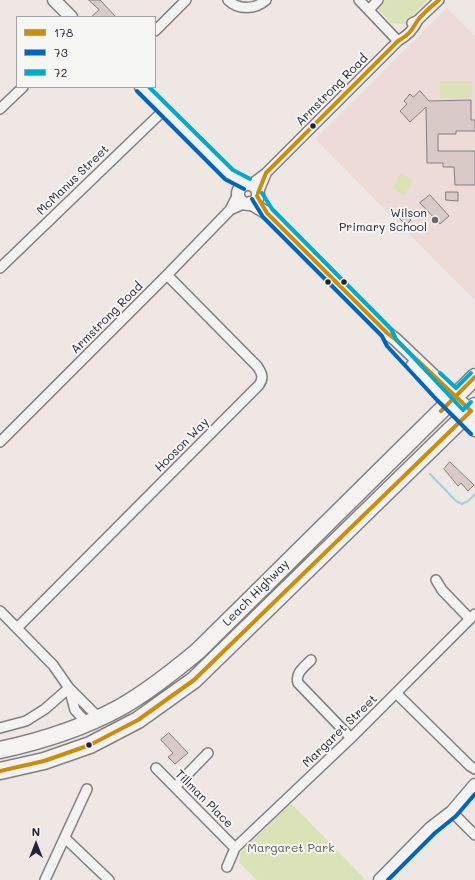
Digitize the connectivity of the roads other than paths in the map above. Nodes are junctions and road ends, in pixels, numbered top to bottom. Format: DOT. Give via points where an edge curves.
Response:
graph roads {
  1 [pos="54,0"];
  2 [pos="186,0"];
  3 [pos="228,0"];
  4 [pos="266,0"];
  5 [pos="359,0"];
  6 [pos="378,0"];
  7 [pos="439,0"];
  8 [pos="369,10"];
  9 [pos="70,16"];
  10 [pos="156,31"];
  11 [pos="398,41"];
  12 [pos="21,88"];
  13 [pos="142,88"];
  14 [pos="0,109"];
  15 [pos="164,110"];
  16 [pos="248,194"];
  17 [pos="0,268"];
  18 [pos="167,275"];
  19 [pos="475,377"];
  20 [pos="452,400"];
  21 [pos="471,413"];
  22 [pos="475,430"];
  23 [pos="0,442"];
  24 [pos="436,580"];
  25 [pos="0,611"];
  26 [pos="472,617"];
  27 [pos="17,628"];
  28 [pos="311,660"];
  29 [pos="69,688"];
  30 [pos="396,693"];
  31 [pos="168,699"];
  32 [pos="94,720"];
  33 [pos="0,728"];
  34 [pos="351,738"];
  35 [pos="0,750"];
  36 [pos="208,753"];
  37 [pos="156,768"];
  38 [pos="475,769"];
  39 [pos="0,771"];
  40 [pos="475,785"];
  41 [pos="175,787"];
  42 [pos="87,789"];
  43 [pos="452,812"];
  44 [pos="475,835"];
  45 [pos="64,838"];
  46 [pos="235,848"];
  47 [pos="227,867"];
  48 [pos="45,880"];
  49 [pos="109,880"];
  50 [pos="380,880"];
  1 -- 9 [label="street"];
  2 -- 10 [label="street"];
  3 -- 4 [label="street" via="236,6 249,7"];
  5 -- 8 [label="street"];
  6 -- 8 [label="street"];
  7 -- 11 [label="street, Armstrong Road" via="418,20 408,35"];
  8 -- 11 [label="street"];
  11 -- 16 [label="street, Armstrong Road"];
  12 -- 14 [label="street"];
  13 -- 15 [label="street"];
  15 -- 16 [label="street"];
  15 -- 17 [label="street, McManus Street"];
  16 -- 18 [label="street, Armstrong Road"];
  16 -- 20 [label="street" via="395,339"];
  18 -- 23 [label="street, Armstrong Road"];
  18 -- 27 [label="street, Hooson Way" via="257,366 262,374 262,381"];
  19 -- 20 [label="highway, Leach Highway"];
  20 -- 21 [label="street"];
  20 -- 32 [label="highway, Leach Highway" via="198,651 137,696"];
  21 -- 22 [label="street"];
  21 -- 31 [label="highway, Leach Highway" via="210,666"];
  24 -- 26 [label="street" via="442,590"];
  25 -- 27 [label="street"];
  26 -- 30 [label="street, Margaret Street"];
  27 -- 29 [label="street" via="53,665"];
  28 -- 34 [label="street" via="299,673 298,683"];
  29 -- 32 [label="street" via="94,713"];
  29 -- 32 [label="street" via="75,710"];
  29 -- 33 [label="street" via="45,709 26,721"];
  30 -- 34 [label="street, Margaret Street"];
  30 -- 38 [label="street"];
  31 -- 32 [label="highway" via="105,728 98,727"];
  31 -- 39 [label="highway, Leach Highway" via="138,720 90,744 44,761"];
  32 -- 35 [label="highway, Leach Highway" via="37,742"];
  34 -- 46 [label="street, Margaret Street"];
  36 -- 41 [label="street"];
  37 -- 41 [label="street, Tillman Place"];
  40 -- 43 [label="street"];
  41 -- 46 [label="street, Tillman Place"];
  42 -- 45 [label="street"];
  43 -- 44 [label="street"];
  43 -- 50 [label="street" via="431,828"];
  45 -- 48 [label="street"];
  45 -- 49 [label="street"];
  46 -- 47 [label="street, Margaret Street"];
}
